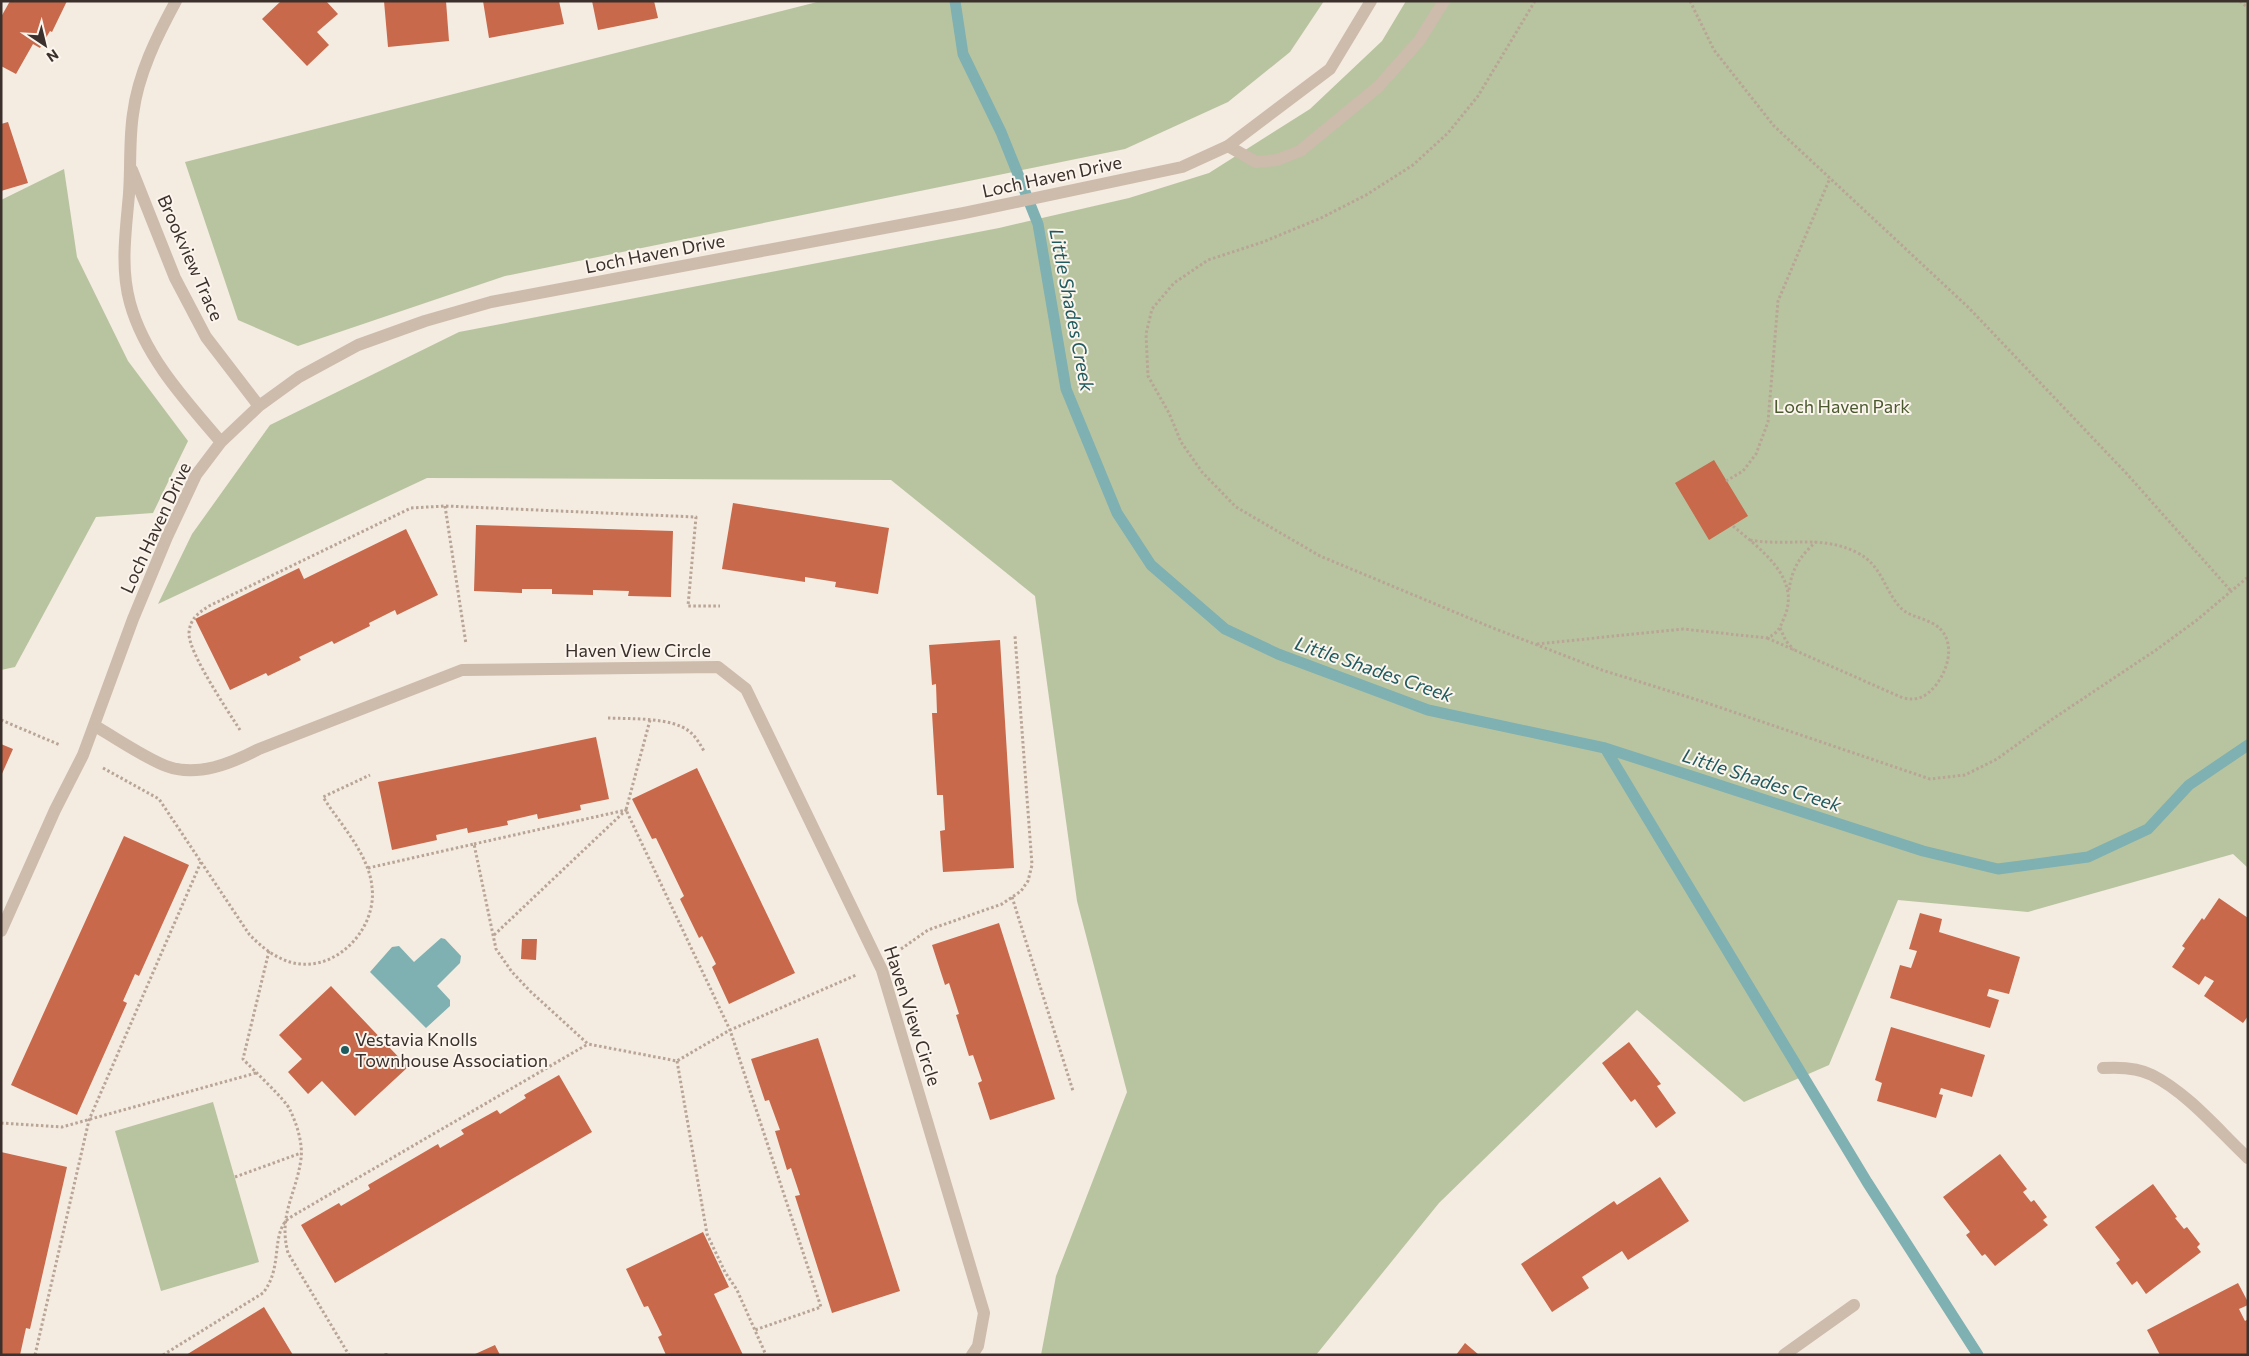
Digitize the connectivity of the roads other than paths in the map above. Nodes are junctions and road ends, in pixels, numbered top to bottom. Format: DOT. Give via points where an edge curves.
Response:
graph roads {
  1 [pos="176,1"];
  2 [pos="1371,1"];
  3 [pos="1444,1"];
  4 [pos="1228,146"];
  5 [pos="131,168"];
  6 [pos="259,406"];
  7 [pos="220,442"];
  8 [pos="95,726"];
  9 [pos="1,931"];
  10 [pos="2103,1068"];
  11 [pos="2248,1158"];
  12 [pos="1854,1305"];
  13 [pos="972,1355"];
  14 [pos="1784,1355"];
  1 -- 5 [label="street, Brookview Trace" via="143,72 133,114"];
  2 -- 4 [label="street, Loch Haven Drive" via="1330,68"];
  3 -- 4 [label="street" via="1419,42 1378,88 1300,151 1276,160 1256,162"];
  4 -- 6 [label="street, Loch Haven Drive" via="1182,167 1091,187 472,308 425,320 358,345 299,377"];
  5 -- 6 [label="street, Brookview Trace" via="175,278 206,337"];
  5 -- 7 [label="street, Brookview Trace" via="123,260 130,303 148,346 170,382"];
  6 -- 7 [label="street, Loch Haven Drive"];
  7 -- 8 [label="street, Loch Haven Drive" via="196,475 167,537 132,620"];
  8 -- 9 [label="street"];
  8 -- 13 [label="street, Haven View Circle" via="167,767 196,771 233,762 462,670 718,667 746,689 880,964 984,1313 978,1346"];
  10 -- 11 [label="street" via="2124,1067 2151,1074 2179,1092"];
  12 -- 14 [label="street"];
}
